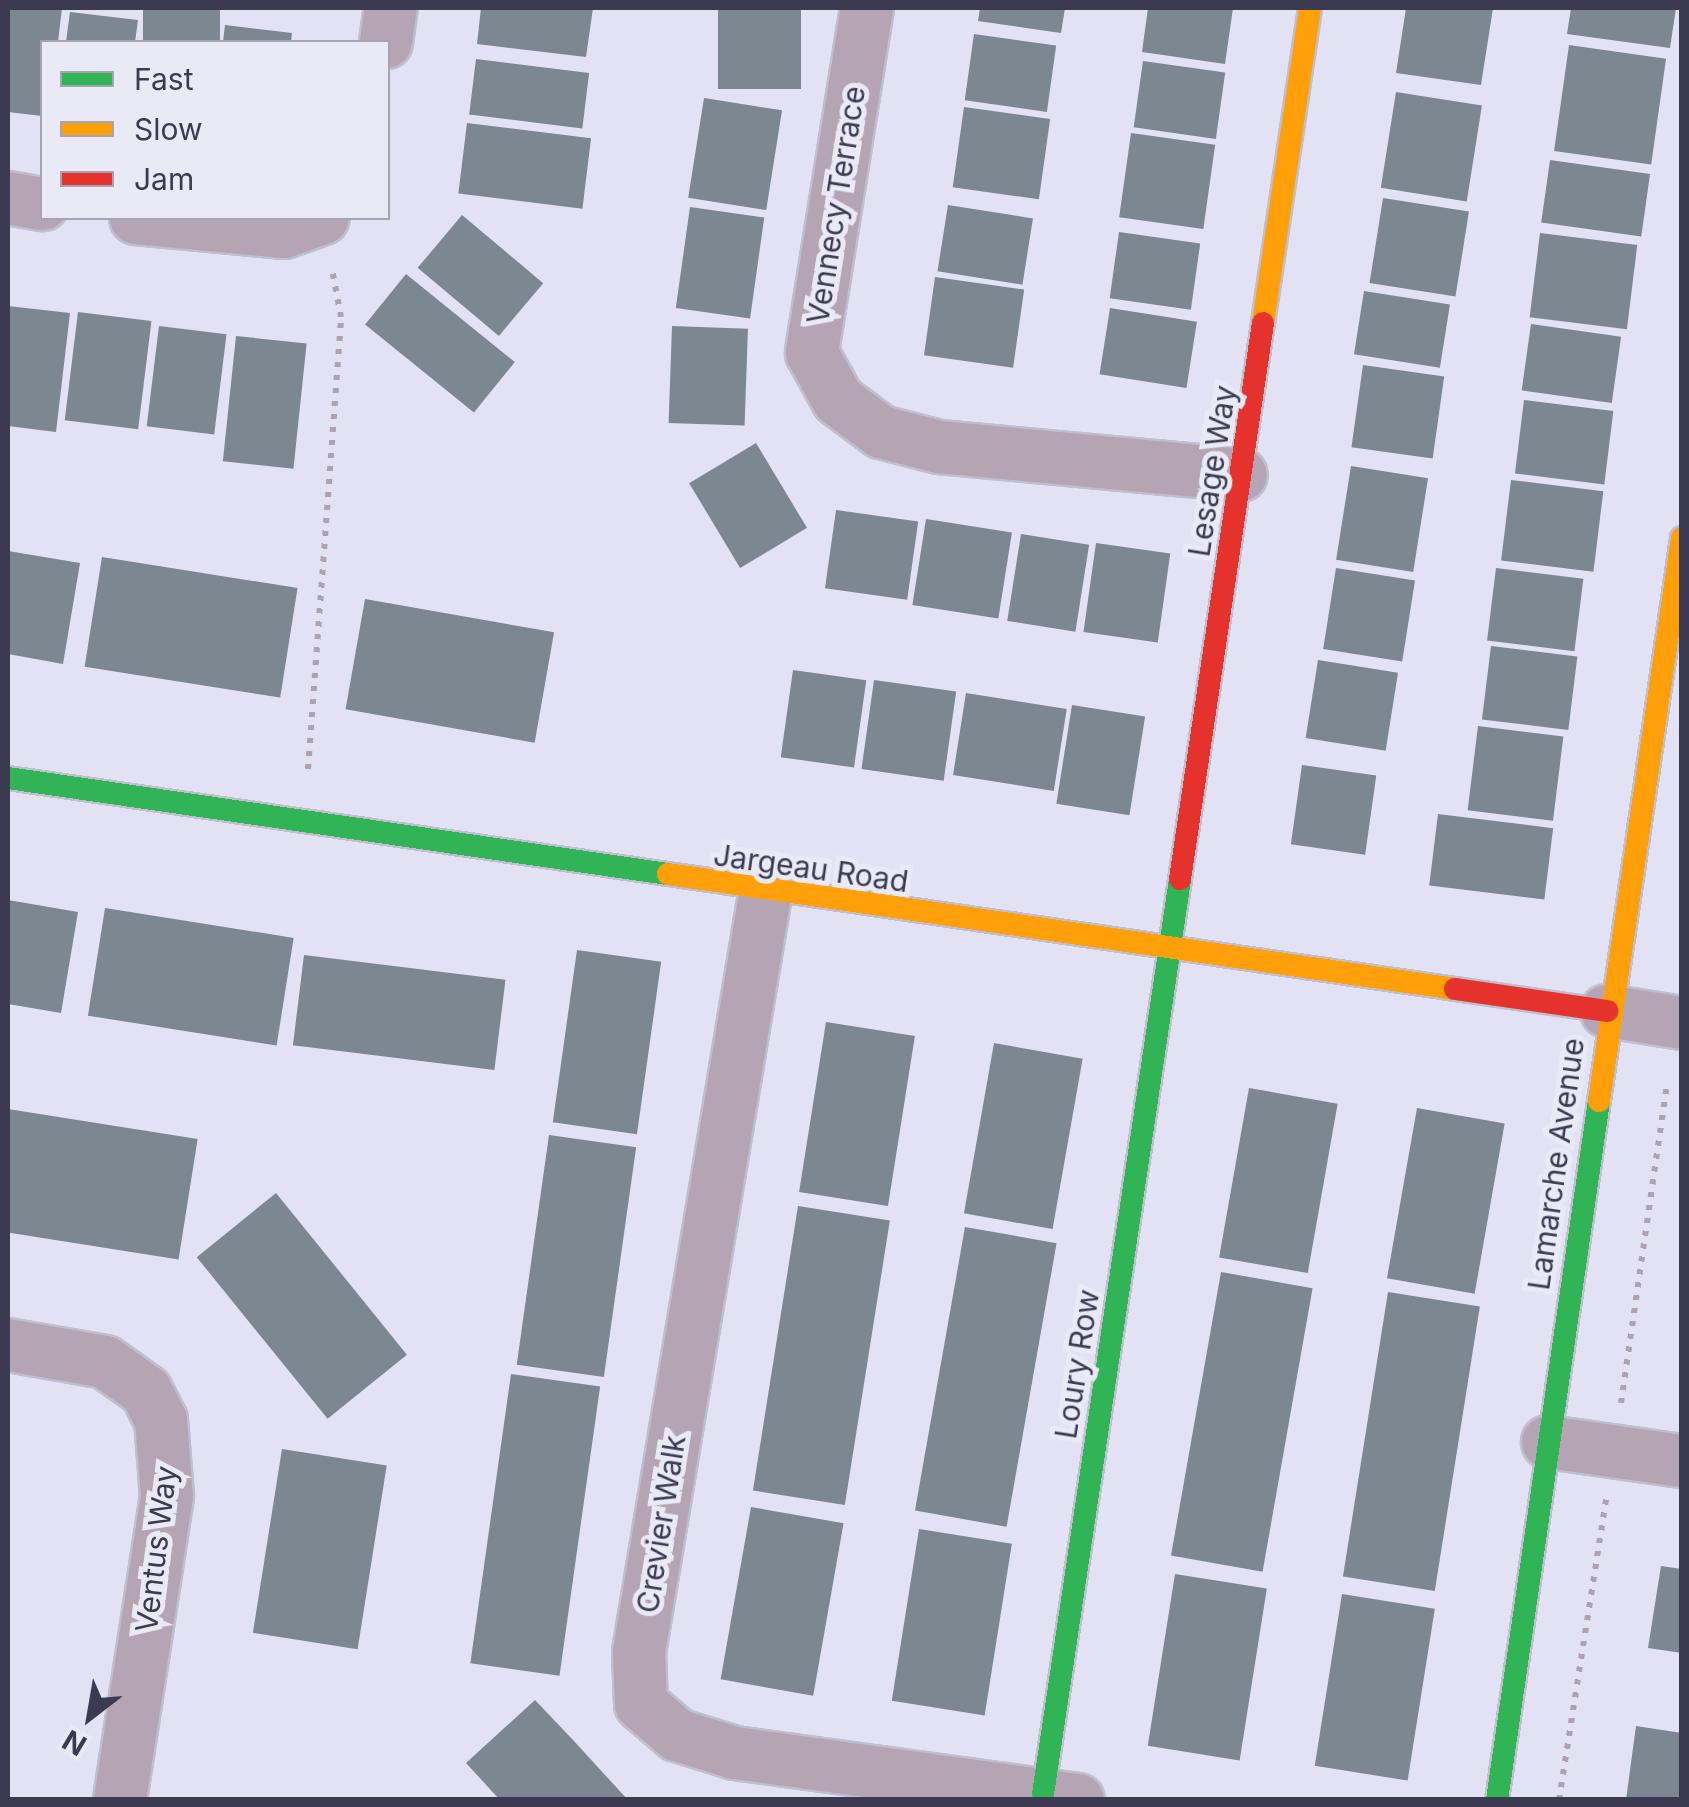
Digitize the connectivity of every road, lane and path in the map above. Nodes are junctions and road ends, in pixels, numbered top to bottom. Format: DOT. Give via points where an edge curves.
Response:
graph roads {
  1 [pos="391,8"];
  2 [pos="867,8"];
  3 [pos="1310,8"];
  4 [pos="386,40"];
  5 [pos="8,198"];
  6 [pos="40,204"];
  7 [pos="157,220"];
  8 [pos="317,220"];
  9 [pos="322,220"];
  10 [pos="1242,476"];
  11 [pos="1682,538"];
  12 [pos="1678,592"];
  13 [pos="8,778"];
  14 [pos="297,820"];
  15 [pos="765,895"];
  16 [pos="1170,942"];
  17 [pos="1607,1012"];
  18 [pos="1682,1023"];
  19 [pos="8,1345"];
  20 [pos="1548,1442"];
  21 [pos="1682,1462"];
  22 [pos="1060,1797"];
  23 [pos="120,1800"];
  24 [pos="1496,1800"];
  1 -- 4 [label="street"];
  2 -- 10 [label="street, Vennecy Terrace" via="812,353 838,400 881,432 938,447"];
  3 -- 10 [label="street, Lesage Way"];
  5 -- 6 [label="street"];
  7 -- 8 [label="street" via="284,232"];
  9 -- 14 [label="path" via="342,318 328,550"];
  10 -- 16 [label="street, Lesage Way"];
  11 -- 12 [label="street, Lamarche Avenue"];
  12 -- 17 [label="street, Lamarche Avenue"];
  13 -- 14 [label="street, Jargeau Road"];
  14 -- 15 [label="street, Jargeau Road"];
  15 -- 16 [label="street, Jargeau Road"];
  15 -- 22 [label="street, Crevier Walk" via="639,1652 641,1704 676,1735 735,1753"];
  16 -- 17 [label="street, Jargeau Road"];
  16 -- 22 [label="street, Loury Row"];
  17 -- 18 [label="street"];
  17 -- 20 [label="street, Lamarche Avenue"];
  19 -- 23 [label="street, Ventus Way" via="104,1362 146,1391 161,1420 167,1496"];
  20 -- 21 [label="street"];
  20 -- 24 [label="street, Lamarche Avenue"];
}
